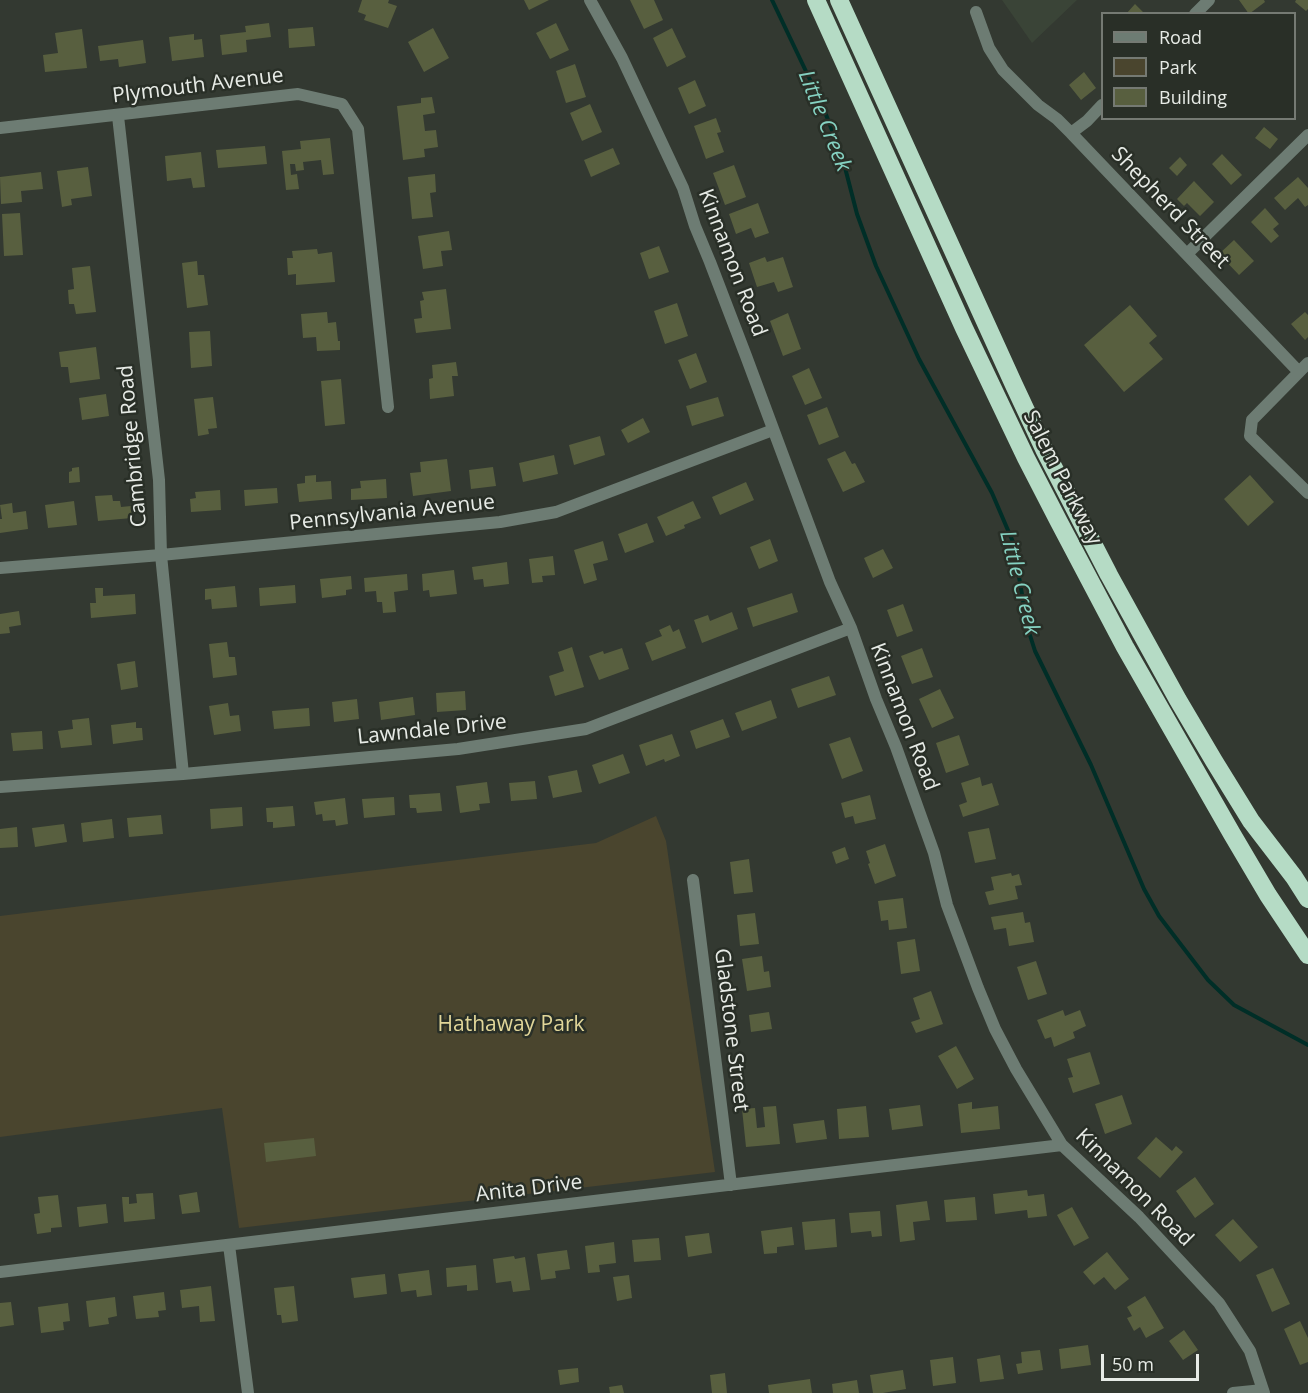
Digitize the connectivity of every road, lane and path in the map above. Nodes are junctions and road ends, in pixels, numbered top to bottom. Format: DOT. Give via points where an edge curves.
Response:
graph roads {
  1 [pos="590,0"];
  2 [pos="816,0"];
  3 [pos="839,0"];
  4 [pos="1209,0"];
  5 [pos="976,12"];
  6 [pos="1197,12"];
  7 [pos="1101,106"];
  8 [pos="118,116"];
  9 [pos="0,128"];
  10 [pos="1071,133"];
  11 [pos="1308,135"];
  12 [pos="1187,254"];
  13 [pos="1303,367"];
  14 [pos="388,407"];
  15 [pos="773,430"];
  16 [pos="1308,493"];
  17 [pos="161,555"];
  18 [pos="0,568"];
  19 [pos="851,628"];
  20 [pos="183,774"];
  21 [pos="0,787"];
  22 [pos="693,880"];
  23 [pos="1308,899"];
  24 [pos="1308,955"];
  25 [pos="1062,1145"];
  26 [pos="731,1185"];
  27 [pos="229,1245"];
  28 [pos="0,1272"];
  29 [pos="1263,1391"];
  30 [pos="248,1393"];
  31 [pos="1233,1393"];
  1 -- 15 [label="street, Kinnamon Road" via="683,188"];
  2 -- 24 [label="highway, Salem Parkway" via="969,338 1064,532 1214,803"];
  3 -- 23 [label="highway, Salem Parkway" via="996,348 1109,575 1214,761 1251,821"];
  4 -- 6 [label="street"];
  5 -- 10 [label="street, Shepherd Street" via="989,48 1003,70"];
  7 -- 10 [label="street"];
  8 -- 9 [label="street, Plymouth Avenue"];
  8 -- 14 [label="street, Plymouth Avenue" via="298,94 342,104 358,129"];
  8 -- 17 [label="street, Cambridge Road" via="159,480"];
  10 -- 12 [label="street, Shepherd Street"];
  11 -- 12 [label="street"];
  12 -- 13 [label="street, Shepherd Street"];
  13 -- 16 [label="street" via="1252,420 1250,436"];
  15 -- 17 [label="street, Pennsylvania Avenue" via="556,513 500,522"];
  15 -- 19 [label="street, Kinnamon Road"];
  17 -- 18 [label="street, Pennsylvania Avenue"];
  17 -- 20 [label="street, Cambridge Road"];
  19 -- 20 [label="street, Lawndale Drive" via="586,729 458,749"];
  19 -- 25 [label="street, Kinnamon Road" via="934,853 947,905 978,988 1016,1069"];
  20 -- 21 [label="street, Lawndale Drive"];
  22 -- 26 [label="street, Gladstone Street"];
  25 -- 26 [label="street, Anita Drive"];
  25 -- 29 [label="street, Kinnamon Road" via="1139,1217 1219,1303 1250,1351"];
  26 -- 27 [label="street, Anita Drive"];
  27 -- 28 [label="street, Anita Drive"];
  27 -- 30 [label="street"];
  29 -- 31 [label="street"];
}
